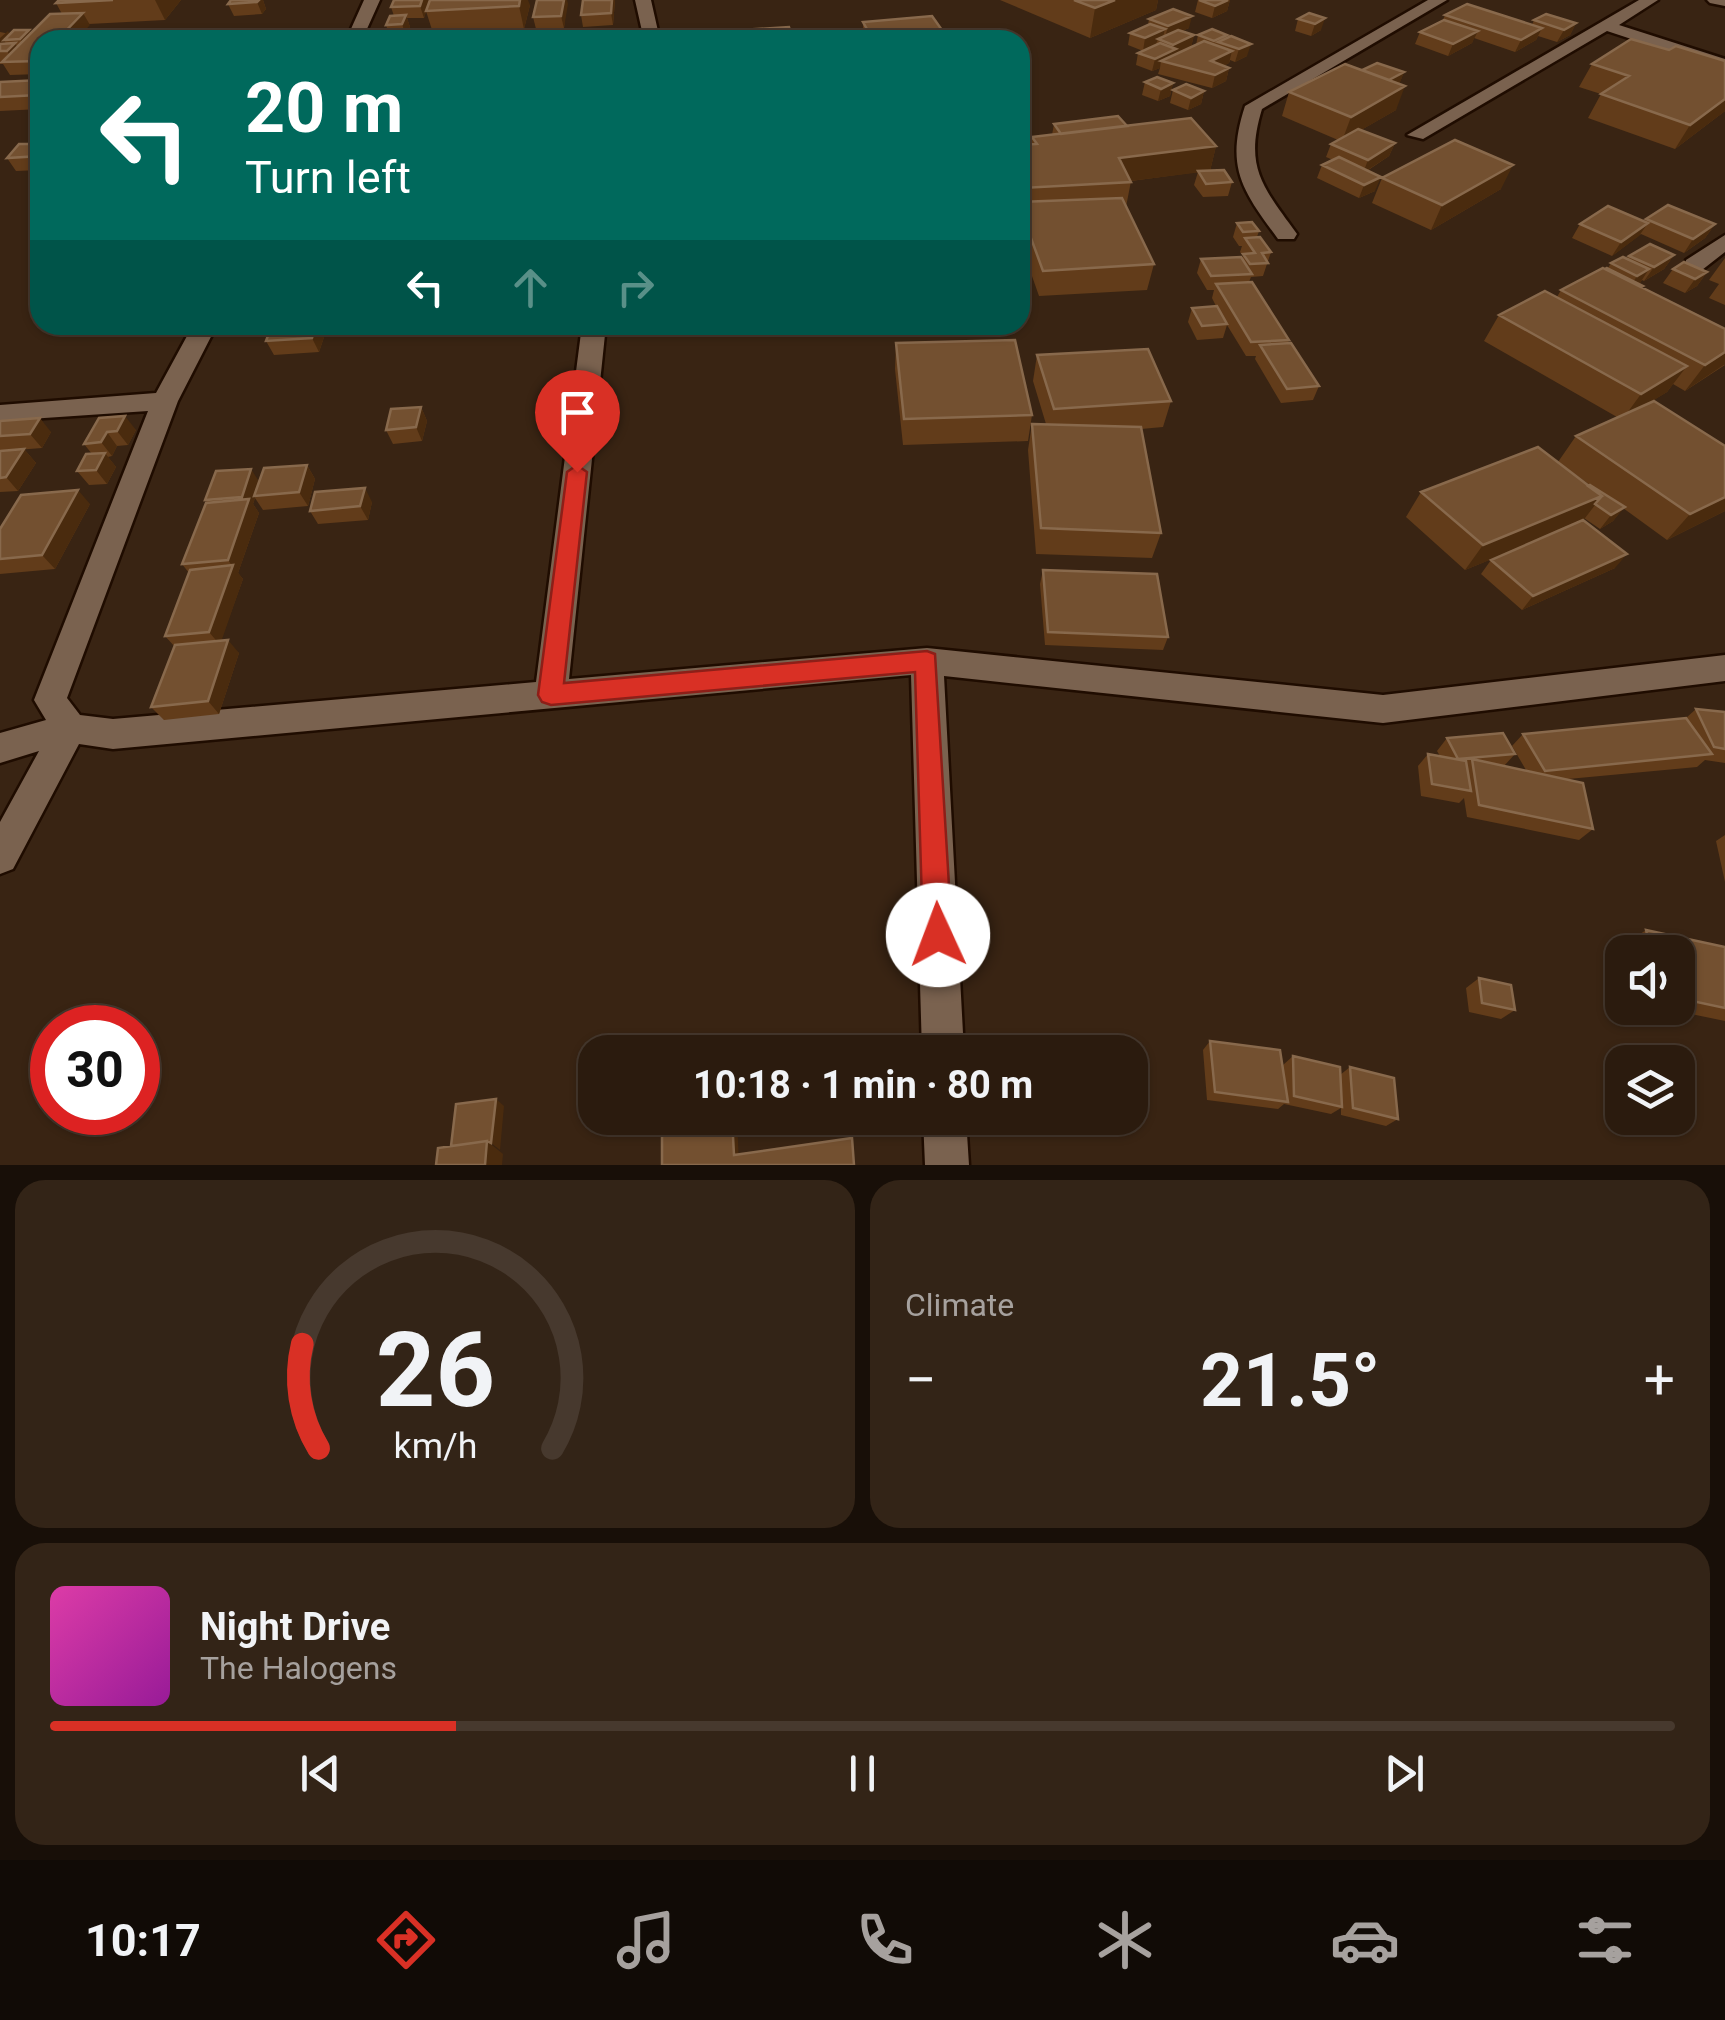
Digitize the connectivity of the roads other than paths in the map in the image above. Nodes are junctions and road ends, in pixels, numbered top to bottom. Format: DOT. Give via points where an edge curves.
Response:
graph roads {
  1 [pos="372,0"];
  2 [pos="643,0"];
  3 [pos="1439,0"];
  4 [pos="1650,0"];
  5 [pos="1715,0"];
  6 [pos="1725,0"];
  7 [pos="1604,25"];
  8 [pos="358,30"];
  9 [pos="650,30"];
  10 [pos="1725,65"];
  11 [pos="1416,135"];
  12 [pos="1286,234"];
  13 [pos="1725,241"];
  14 [pos="1694,265"];
  15 [pos="200,335"];
  16 [pos="593,335"];
  17 [pos="165,401"];
  18 [pos="0,412"];
  19 [pos="927,661"];
  20 [pos="1725,668"];
  21 [pos="551,695"];
  22 [pos="70,728"];
  23 [pos="0,748"];
  24 [pos="0,857"];
  25 [pos="941,1035"];
  26 [pos="946,1135"];
  27 [pos="947,1165"];
  1 -- 8 [label="street"];
  2 -- 9 [label="street"];
  3 -- 12 [label="street" via="1254,106 1245,130 1247,182"];
  4 -- 7 [label="street"];
  5 -- 6 [label="street"];
  7 -- 10 [label="street"];
  7 -- 11 [label="street"];
  13 -- 14 [label="street"];
  15 -- 17 [label="street"];
  16 -- 21 [label="street"];
  17 -- 18 [label="street"];
  17 -- 22 [label="street" via="50,700"];
  19 -- 20 [label="street" via="1383,709"];
  19 -- 21 [label="street"];
  19 -- 25 [label="street"];
  21 -- 22 [label="street" via="113,734"];
  22 -- 23 [label="street"];
  22 -- 24 [label="street"];
  26 -- 27 [label="street"];
}
